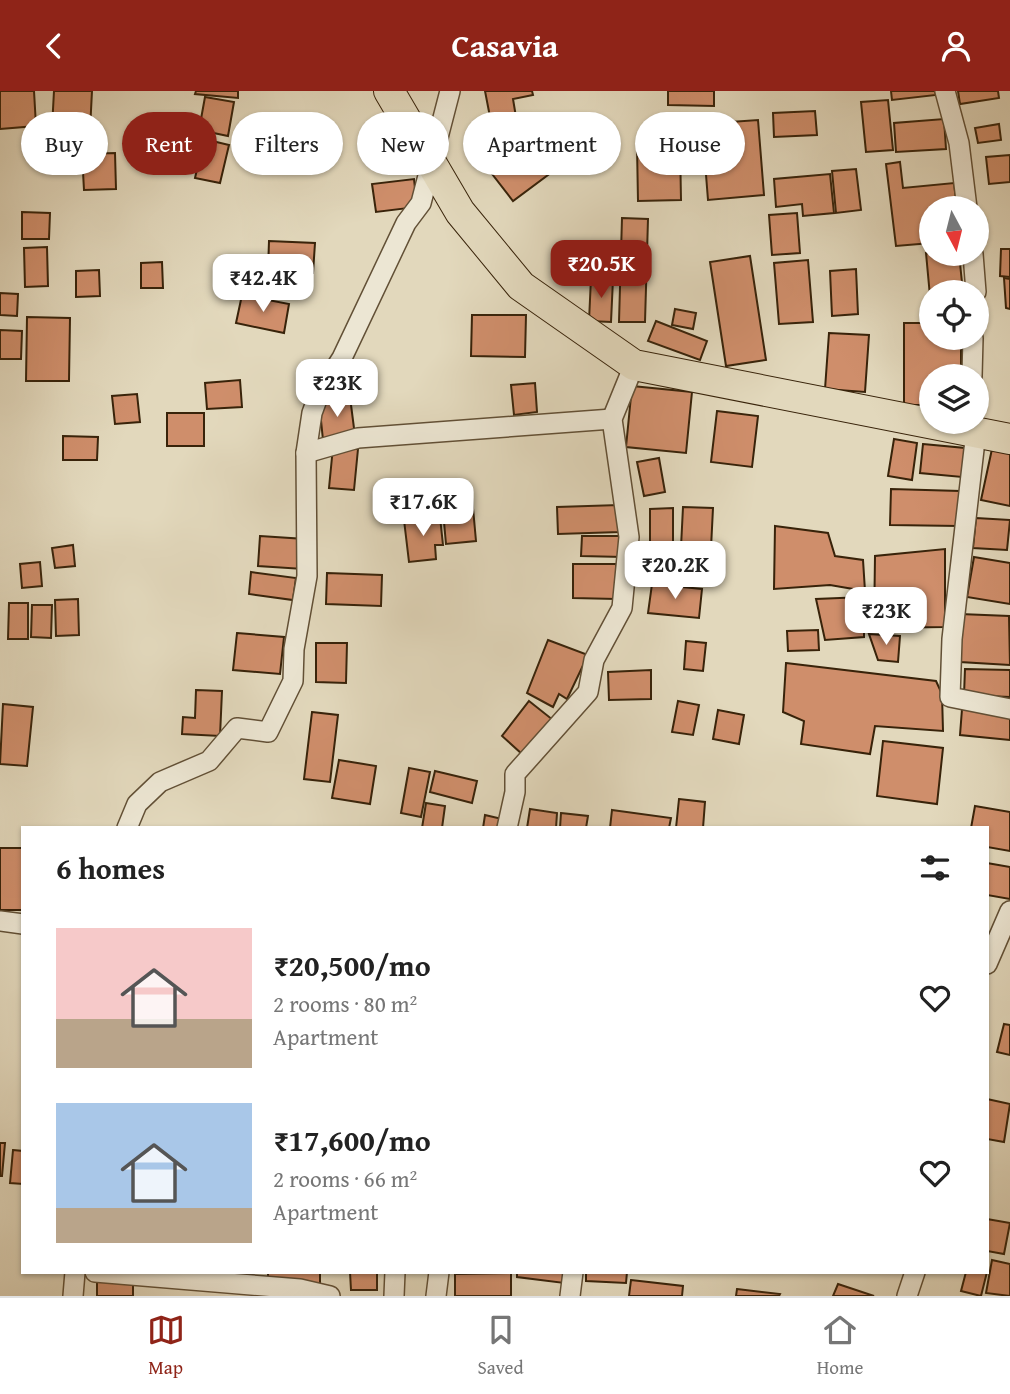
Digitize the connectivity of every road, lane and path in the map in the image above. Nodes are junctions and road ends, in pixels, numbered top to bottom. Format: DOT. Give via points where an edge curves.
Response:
graph roads {
  1 [pos="389,91"];
  2 [pos="450,91"];
  3 [pos="946,91"];
  4 [pos="402,112"];
  5 [pos="445,112"];
  6 [pos="429,175"];
  7 [pos="439,175"];
  8 [pos="966,196"];
  9 [pos="634,365"];
  10 [pos="919,418"];
  11 [pos="612,419"];
  12 [pos="989,433"];
  13 [pos="971,434"];
  14 [pos="1010,439"];
  15 [pos="306,453"];
  16 [pos="1010,709"];
  17 [pos="128,826"];
  18 [pos="507,826"];
  19 [pos="1010,911"];
  20 [pos="0,921"];
  21 [pos="21,923"];
  22 [pos="989,959"];
  23 [pos="75,1274"];
  24 [pos="141,1274"];
  25 [pos="395,1274"];
  26 [pos="439,1274"];
  27 [pos="573,1274"];
  28 [pos="914,1274"];
  29 [pos="255,1279"];
  30 [pos="73,1296"];
  31 [pos="330,1296"];
  32 [pos="394,1296"];
  33 [pos="436,1296"];
  34 [pos="570,1296"];
  35 [pos="906,1296"];
  1 -- 4 [label="main road"];
  2 -- 5 [label="street"];
  3 -- 8 [label="street"];
  6 -- 15 [label="street" via="421,203 406,223 342,358 319,394"];
  7 -- 9 [label="main road" via="460,212 521,286"];
  9 -- 10 [label="main road"];
  9 -- 11 [label="street"];
  11 -- 15 [label="street" via="358,438"];
  11 -- 18 [label="street" via="629,537 622,608 594,660 588,692 515,774"];
  12 -- 14 [label="main road"];
  13 -- 16 [label="street" via="951,639 950,697"];
  15 -- 17 [label="street" via="307,576 293,681 268,731 237,728 209,761 160,782 137,804"];
  19 -- 22 [label="street"];
  20 -- 21 [label="street"];
  23 -- 30 [label="street"];
  24 -- 29 [label="street"];
  25 -- 32 [label="street"];
  26 -- 33 [label="street"];
  27 -- 34 [label="street"];
  28 -- 35 [label="street"];
  29 -- 31 [label="street"];
}
